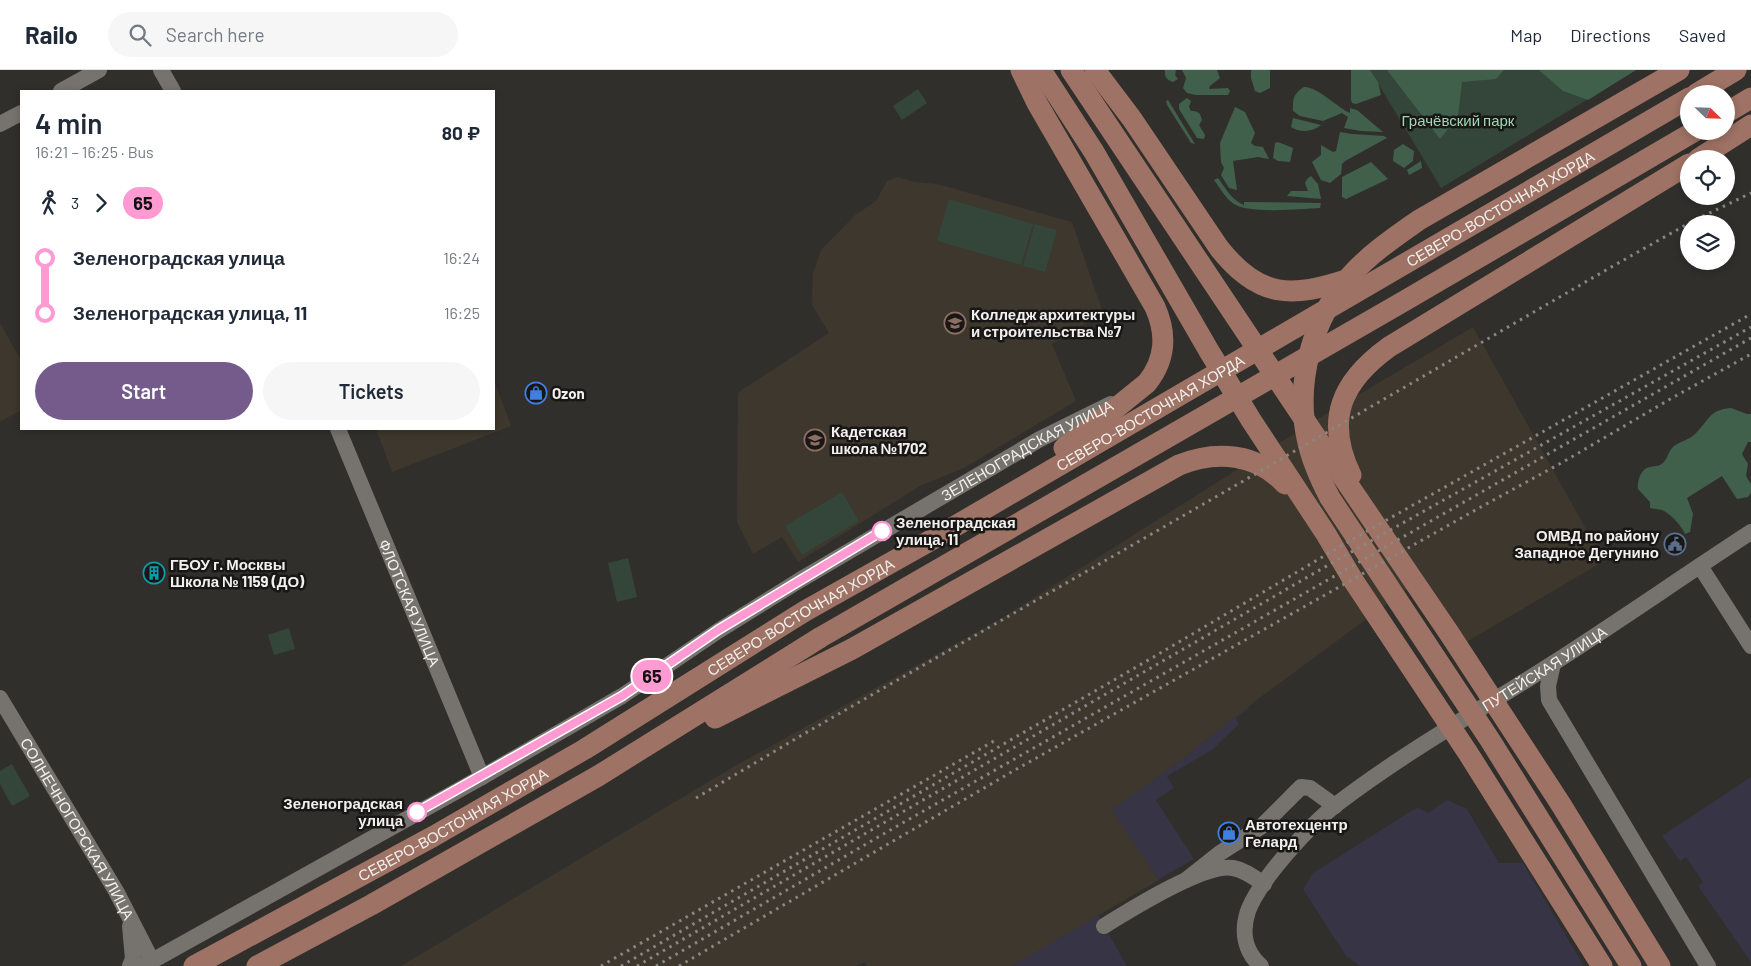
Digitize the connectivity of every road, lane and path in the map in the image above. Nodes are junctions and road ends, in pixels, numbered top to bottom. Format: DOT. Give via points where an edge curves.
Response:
graph roads {
  1 [pos="100,70"];
  2 [pos="161,70"];
  3 [pos="1021,70"];
  4 [pos="1042,70"];
  5 [pos="1679,70"];
  6 [pos="1736,70"];
  7 [pos="1081,73"];
  8 [pos="1711,85"];
  9 [pos="62,90"];
  10 [pos="172,90"];
  11 [pos="1751,98"];
  12 [pos="1680,103"];
  13 [pos="1735,108"];
  14 [pos="20,114"];
  15 [pos="0,124"];
  16 [pos="1751,125"];
  17 [pos="1680,140"];
  18 [pos="1712,150"];
  19 [pos="1680,169"];
  20 [pos="1537,186"];
  21 [pos="1136,392"];
  22 [pos="338,430"];
  23 [pos="1373,520"];
  24 [pos="1751,532"];
  25 [pos="1326,534"];
  26 [pos="933,539"];
  27 [pos="1700,566"];
  28 [pos="1751,646"];
  29 [pos="1552,664"];
  30 [pos="0,698"];
  31 [pos="598,776"];
  32 [pos="482,777"];
  33 [pos="1335,806"];
  34 [pos="1186,880"];
  35 [pos="1264,884"];
  36 [pos="129,917"];
  37 [pos="1104,926"];
  38 [pos="148,964"];
  39 [pos="1630,964"];
  40 [pos="130,966"];
  41 [pos="194,966"];
  42 [pos="257,966"];
  43 [pos="1261,966"];
  44 [pos="1602,966"];
  45 [pos="1660,966"];
  46 [pos="1708,966"];
  1 -- 9 [label="street"];
  2 -- 10 [label="street"];
  3 -- 21 [label="main road" via="1160,319 1164,344 1161,360 1153,376"];
  4 -- 25 [label="main road" via="1230,385"];
  5 -- 39 [label="main road" via="1419,220 1385,244 1352,274 1325,313 1309,356 1303,390 1307,438 1330,498 1490,740"];
  6 -- 8 [label="main road"];
  7 -- 20 [label="main road" via="1128,113 1227,259 1245,275 1265,286 1286,292 1315,290 1359,275"];
  7 -- 23 [label="main road" via="1320,445"];
  11 -- 13 [label="main road"];
  12 -- 20 [label="main road, СЕВЕРО-ВОСТОЧНАЯ ХОРДА"];
  14 -- 15 [label="street"];
  16 -- 18 [label="main road"];
  17 -- 31 [label="main road, СЕВЕРО-ВОСТОЧНАЯ ХОРДА" via="821,637"];
  19 -- 23 [label="main road" via="1389,347 1355,377 1340,410 1339,437 1346,464"];
  20 -- 26 [label="main road, СЕВЕРО-ВОСТОЧНАЯ ХОРДА"];
  21 -- 26 [label="main road" via="1022,479"];
  21 -- 32 [label="street, ЗЕЛЕНОГРАДСКАЯ УЛИЦА" via="1040,439 962,484 718,630 622,696"];
  22 -- 32 [label="street, ФЛОТСКАЯ УЛИЦА"];
  23 -- 45 [label="main road" via="1525,749"];
  24 -- 27 [label="street, ПУТЕЙСКАЯ УЛИЦА"];
  25 -- 31 [label="main road" via="1279,477 1258,463 1228,456 1193,459 852,649"];
  25 -- 44 [label="main road" via="1353,580 1474,761"];
  26 -- 41 [label="main road, СЕВЕРО-ВОСТОЧНАЯ ХОРДА" via="805,611 585,749 434,836"];
  27 -- 28 [label="street"];
  27 -- 29 [label="street, ПУТЕЙСКАЯ УЛИЦА"];
  29 -- 33 [label="street, ПУТЕЙСКАЯ УЛИЦА" via="1385,769"];
  29 -- 46 [label="street" via="1549,700"];
  30 -- 36 [label="street, СОЛНЕЧНОГОРСКАЯ УЛИЦА"];
  31 -- 42 [label="main road, СЕВЕРО-ВОСТОЧНАЯ ХОРДА"];
  32 -- 38 [label="street, ЗЕЛЕНОГРАДСКАЯ УЛИЦА"];
  33 -- 34 [label="street" via="1310,788 1301,787 1262,826"];
  33 -- 35 [label="street, ПУТЕЙСКАЯ УЛИЦА" via="1286,854"];
  34 -- 35 [label="street" via="1232,868 1244,871"];
  34 -- 37 [label="street"];
  35 -- 43 [label="street, ПУТЕЙСКАЯ УЛИЦА" via="1249,911 1245,937 1246,947"];
  36 -- 38 [label="street, СОЛНЕЧНОГОРСКАЯ УЛИЦА"];
  36 -- 40 [label="street"];
}
